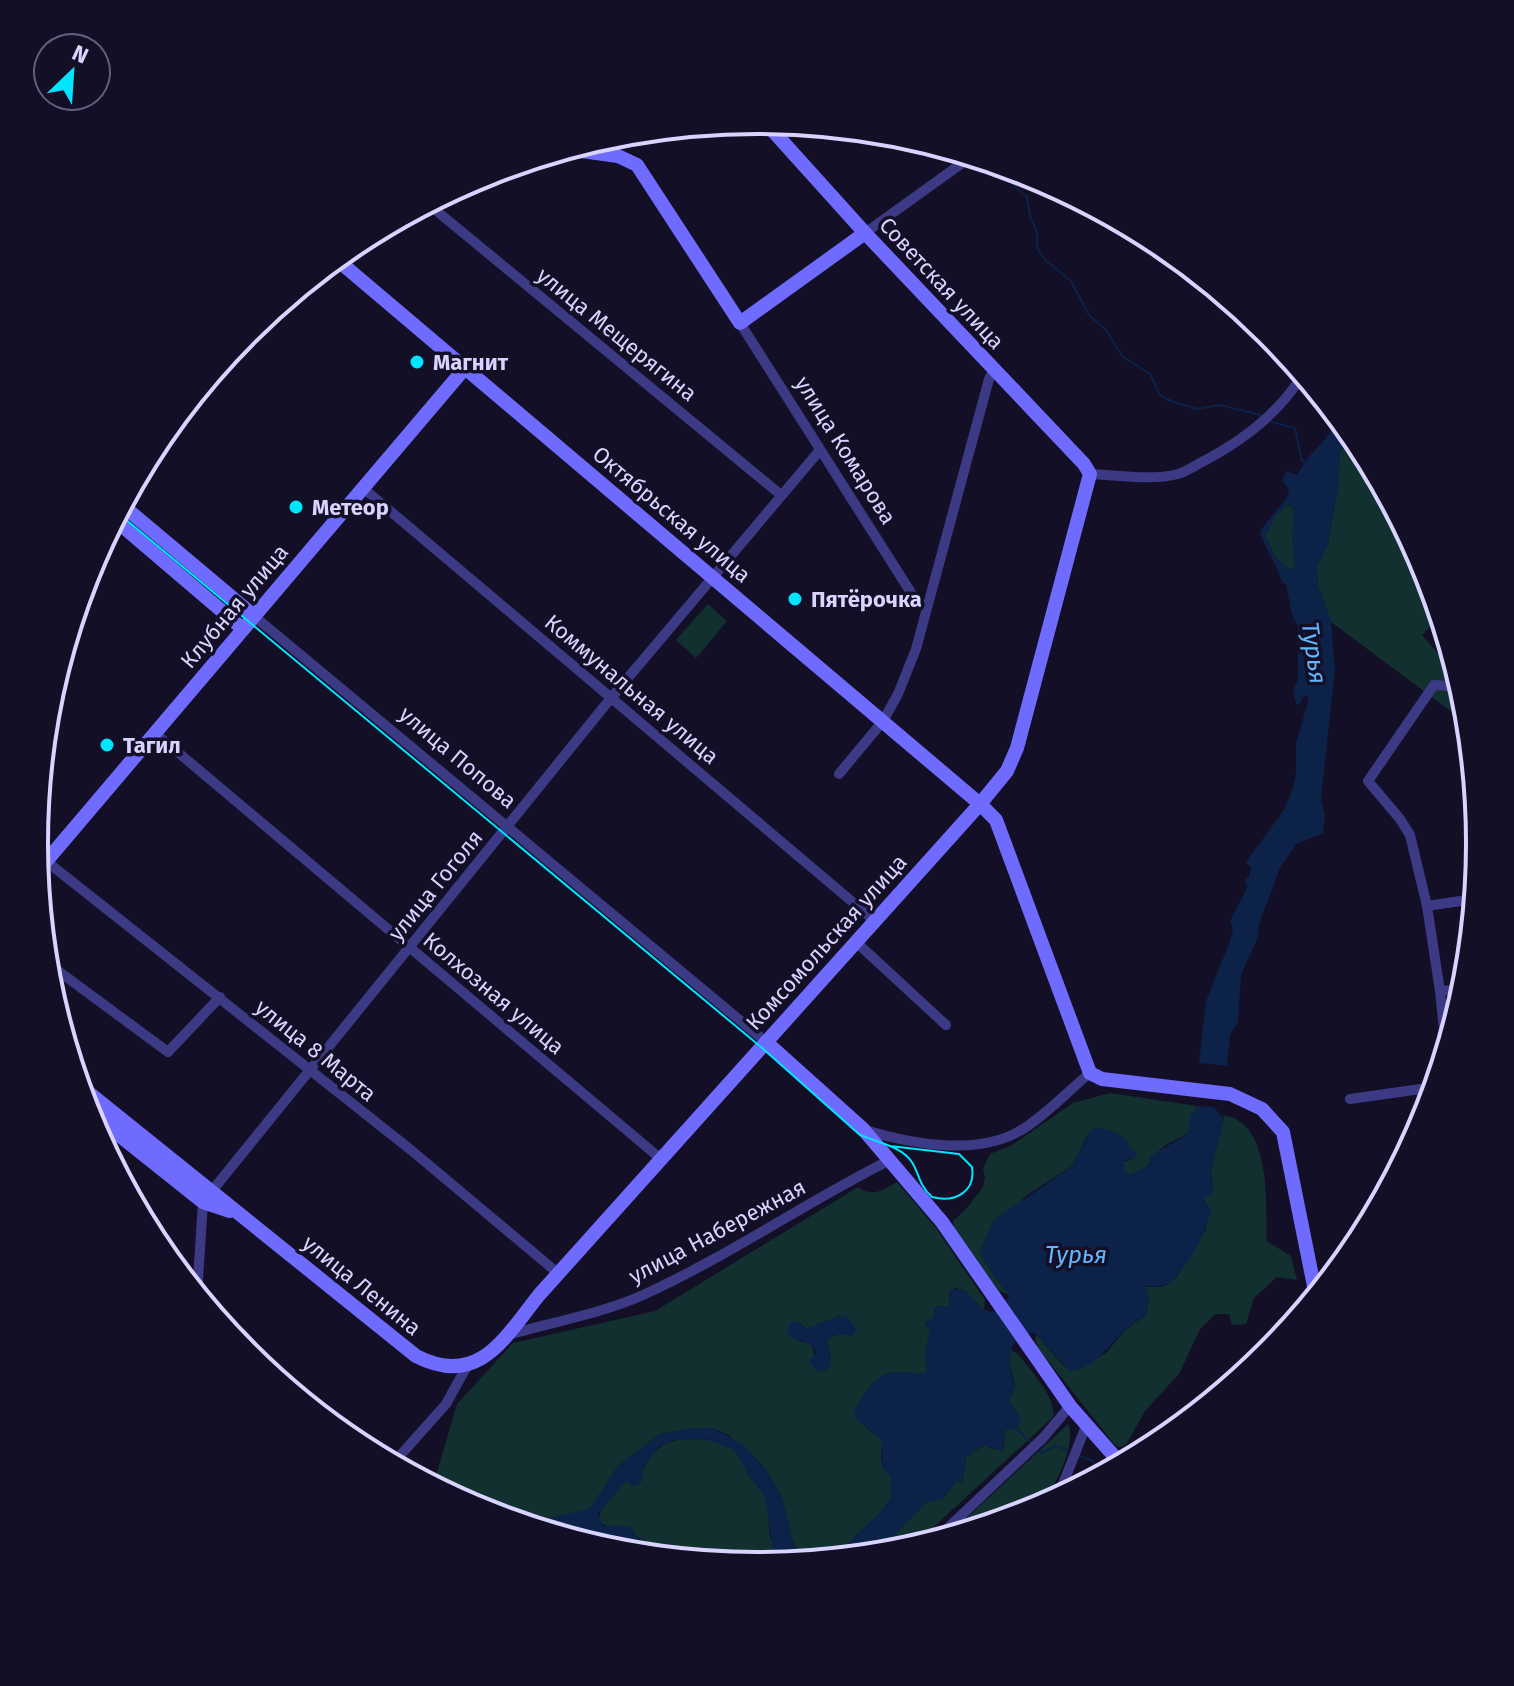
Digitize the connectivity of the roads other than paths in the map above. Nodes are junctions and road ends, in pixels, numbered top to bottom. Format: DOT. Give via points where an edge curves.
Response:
graph roads {
  1 [pos="776,135"];
  2 [pos="596,153"];
  3 [pos="961,164"];
  4 [pos="436,211"];
  5 [pos="865,233"];
  6 [pos="345,266"];
  7 [pos="740,323"];
  8 [pos="465,368"];
  9 [pos="994,370"];
  10 [pos="1297,384"];
  11 [pos="820,450"];
  12 [pos="1090,474"];
  13 [pos="363,488"];
  14 [pos="781,495"];
  15 [pos="130,512"];
  16 [pos="122,526"];
  17 [pos="713,577"];
  18 [pos="927,608"];
  19 [pos="254,616"];
  20 [pos="243,629"];
  21 [pos="1448,686"];
  22 [pos="611,698"];
  23 [pos="883,721"];
  24 [pos="155,733"];
  25 [pos="839,774"];
  26 [pos="980,804"];
  27 [pos="507,827"];
  28 [pos="49,858"];
  29 [pos="49,871"];
  30 [pos="1463,901"];
  31 [pos="1427,906"];
  32 [pos="875,921"];
  33 [pos="856,942"];
  34 [pos="409,948"];
  35 [pos="61,973"];
  36 [pos="1450,990"];
  37 [pos="1440,991"];
  38 [pos="220,997"];
  39 [pos="1443,1022"];
  40 [pos="946,1025"];
  41 [pos="766,1042"];
  42 [pos="309,1071"];
  43 [pos="1090,1073"];
  44 [pos="1421,1089"];
  45 [pos="1350,1099"];
  46 [pos="97,1101"];
  47 [pos="106,1123"];
  48 [pos="863,1129"];
  49 [pos="661,1159"];
  50 [pos="890,1160"];
  51 [pos="207,1197"];
  52 [pos="559,1274"];
  53 [pos="199,1279"];
  54 [pos="1313,1282"];
  55 [pos="510,1331"];
  56 [pos="467,1366"];
  57 [pos="1070,1406"];
  58 [pos="1086,1426"];
  59 [pos="400,1456"];
  60 [pos="1113,1456"];
  61 [pos="1069,1480"];
  62 [pos="951,1525"];
  1 -- 5 [label="main road, Советская улица"];
  2 -- 7 [label="main road, улица Комарова" via="637,165"];
  3 -- 5 [label="street"];
  4 -- 14 [label="street, улица Мещерягина"];
  5 -- 7 [label="main road"];
  5 -- 9 [label="main road, Советская улица"];
  6 -- 8 [label="main road, Октябрьская улица"];
  7 -- 11 [label="street, улица Комарова"];
  8 -- 13 [label="main road, Клубная улица"];
  8 -- 17 [label="main road, Октябрьская улица"];
  9 -- 12 [label="main road, Советская улица"];
  9 -- 18 [label="street"];
  10 -- 12 [label="street" via="1262,423 1224,451 1178,474"];
  11 -- 14 [label="street, улица Гоголя"];
  11 -- 18 [label="street, улица Комарова" via="915,599"];
  12 -- 26 [label="main road, Комсомольская улица" via="1017,748 1007,771"];
  13 -- 19 [label="main road, Клубная улица"];
  13 -- 22 [label="street, Коммунальная улица"];
  14 -- 17 [label="street, улица Гоголя"];
  15 -- 19 [label="main road, улица Попова"];
  16 -- 20 [label="main road"];
  17 -- 22 [label="street, улица Гоголя"];
  17 -- 23 [label="main road, Октябрьская улица"];
  18 -- 23 [label="street" via="916,649"];
  19 -- 20 [label="main road, Клубная улица"];
  19 -- 27 [label="street, улица Попова"];
  20 -- 24 [label="main road, Клубная улица"];
  21 -- 31 [label="street" via="1434,685 1368,781 1410,835"];
  22 -- 27 [label="street, улица Гоголя"];
  22 -- 32 [label="street, Коммунальная улица"];
  23 -- 25 [label="street"];
  23 -- 26 [label="main road, Октябрьская улица"];
  24 -- 28 [label="main road, Клубная улица"];
  24 -- 34 [label="street, Колхозная улица"];
  26 -- 32 [label="main road, Комсомольская улица"];
  26 -- 43 [label="main road, Октябрьская улица" via="996,820"];
  27 -- 34 [label="street, улица Гоголя"];
  27 -- 41 [label="street, улица Попова"];
  29 -- 38 [label="street, улица 8 Марта"];
  30 -- 31 [label="street"];
  31 -- 37 [label="street"];
  32 -- 33 [label="main road, Комсомольская улица"];
  33 -- 40 [label="street"];
  33 -- 41 [label="main road, Комсомольская улица"];
  34 -- 42 [label="street, улица Гоголя"];
  34 -- 49 [label="street, Колхозная улица"];
  35 -- 38 [label="street" via="168,1052"];
  36 -- 37 [label="street"];
  37 -- 39 [label="street"];
  38 -- 42 [label="street, улица 8 Марта"];
  41 -- 48 [label="main road"];
  41 -- 49 [label="main road, Комсомольская улица"];
  42 -- 51 [label="street, улица Гоголя"];
  42 -- 52 [label="street, улица 8 Марта"];
  43 -- 48 [label="street" via="1022,1129 994,1141 930,1143"];
  43 -- 54 [label="main road" via="1102,1079 1230,1094 1262,1109 1283,1132"];
  44 -- 45 [label="street"];
  46 -- 51 [label="main road, улица Ленина"];
  47 -- 51 [label="main road, улица Ленина"];
  48 -- 50 [label="main road"];
  49 -- 52 [label="main road, Комсомольская улица"];
  50 -- 55 [label="street, улица Набережная" via="643,1295"];
  50 -- 57 [label="main road" via="942,1222"];
  51 -- 53 [label="street"];
  51 -- 56 [label="main road, улица Ленина" via="238,1214 416,1356 435,1366"];
  52 -- 55 [label="main road, Комсомольская улица"];
  55 -- 56 [label="main road, Комсомольская улица"];
  56 -- 59 [label="street" via="446,1404"];
  57 -- 58 [label="main road"];
  57 -- 62 [label="street"];
  58 -- 60 [label="main road"];
  58 -- 61 [label="street"];
}
